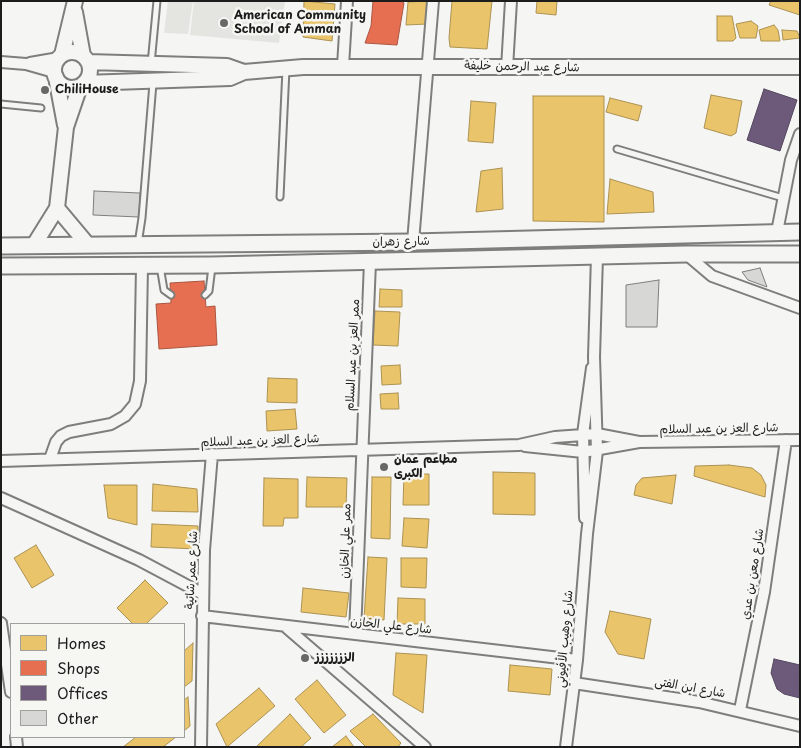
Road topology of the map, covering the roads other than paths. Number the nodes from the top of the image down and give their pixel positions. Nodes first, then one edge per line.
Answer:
1 (157, 1) edge
2 (347, 1) edge
3 (433, 1) edge
4 (511, 1) edge
5 (75, 4) edge
6 (61, 56) junction
7 (85, 59) junction
8 (1, 62) edge
9 (26, 64) junction
10 (151, 64) junction
11 (343, 66) junction
12 (427, 66) junction
13 (800, 67) edge
14 (286, 68) junction
15 (506, 68) junction
16 (244, 72) junction
17 (55, 75) junction
18 (153, 80) junction
19 (82, 85) junction
20 (1, 104) edge
21 (41, 108) dead end
22 (66, 127) junction
23 (800, 134) edge
24 (617, 149) dead end
25 (280, 197) dead end
26 (783, 198) junction
27 (57, 208) junction
28 (777, 232) junction
29 (800, 232) edge
30 (413, 242) junction
31 (34, 245) junction
32 (88, 245) junction
33 (138, 245) junction
34 (1, 246) edge
35 (686, 254) junction
36 (800, 254) edge
37 (596, 256) junction
38 (370, 262) junction
39 (1, 266) edge
40 (142, 266) junction
41 (160, 266) junction
42 (212, 266) junction
43 (205, 294) dead end
44 (171, 296) dead end
45 (800, 308) edge
46 (594, 357) junction
47 (583, 434) junction
48 (597, 434) junction
49 (786, 440) junction
50 (800, 440) edge
51 (639, 442) junction
52 (519, 445) junction
53 (362, 450) junction
54 (597, 450) junction
55 (583, 452) junction
56 (212, 454) junction
57 (50, 459) junction
58 (1, 461) edge
59 (1, 498) edge
60 (587, 534) junction
61 (203, 594) junction
62 (202, 616) junction
63 (1, 623) edge
64 (287, 628) junction
65 (355, 634) junction
66 (577, 660) junction
67 (574, 683) junction
68 (10, 685) edge
69 (740, 710) junction
70 (800, 726) edge
71 (201, 747) edge
72 (425, 747) edge
73 (566, 747) edge

1 - 10 lane
2 - 11 street
3 - 12 street
4 - 15 street
5 - 6 street
5 - 7 street
6 - 7 street
6 - 9 street
6 - 17 street
7 - 10 street, شارع عبد الرحمن خليفة
7 - 19 street
8 - 9 street
9 - 17 street
10 - 16 street, شارع عبد الرحمن خليفة
11 - 12 street, شارع عبد الرحمن خليفة
11 - 14 street, شارع عبد الرحمن خليفة
12 - 15 street, شارع عبد الرحمن خليفة
12 - 30 street
13 - 15 street, شارع عبد الرحمن خليفة
14 - 16 street, شارع عبد الرحمن خليفة
14 - 25 lane
16 - 18 street, شارع عبد الرحمن خليفة
17 - 19 street
17 - 22 street
18 - 19 street, شارع عبد الرحمن خليفة
18 - 33 lane
19 - 22 street
20 - 21 lane
22 - 27 street
23 - 26 street
24 - 26 lane
26 - 28 street
27 - 31 street
27 - 32 street
28 - 29 main road, شارع زهران
28 - 30 main road, شارع زهران
30 - 33 main road, شارع زهران
31 - 32 main road, شارع زهران
31 - 34 main road, شارع زهران
32 - 33 main road, شارع زهران
35 - 36 main road, شارع زهران
35 - 37 main road, شارع زهران
35 - 45 street
37 - 38 main road, شارع زهران
37 - 46 street, شارع وهيب الأفيوني
38 - 42 main road, شارع زهران
38 - 53 street, ممر العز بن عبد السلام
39 - 40 main road, شارع زهران
40 - 41 main road, شارع زهران
40 - 57 street
41 - 42 main road, شارع زهران
41 - 44 lane
42 - 43 lane
46 - 47 street, شارع وهيب الأفيوني
46 - 48 street, شارع وهيب الأفيوني
47 - 48 street, شارع العز بن عبد السلام
47 - 52 street, شارع العز بن عبد السلام
47 - 55 street, شارع وهيب الأفيوني
48 - 51 street, شارع العز بن عبد السلام
48 - 54 street, شارع وهيب الأفيوني
49 - 50 street, شارع العز بن عبد السلام
49 - 51 street, شارع العز بن عبد السلام
49 - 69 street, شارع معن بن عدي
51 - 54 street, شارع العز بن عبد السلام
52 - 53 street, شارع العز بن عبد السلام
52 - 55 street, شارع العز بن عبد السلام
53 - 56 street, شارع العز بن عبد السلام
53 - 65 street, ممر علي الخازن
54 - 55 street, شارع العز بن عبد السلام
54 - 60 street, شارع وهيب الأفيوني
55 - 60 street, شارع وهيب الأفيوني
56 - 57 street, شارع العز بن عبد السلام
56 - 61 street, شارع عمر شاتية
57 - 58 street, شارع العز بن عبد السلام
59 - 61 street
60 - 66 street, شارع وهيب الأفيوني
61 - 62 street, شارع عمر شاتية
62 - 64 street, شارع علي الخازن
62 - 71 street, شارع عمر شاتية
63 - 68 street
64 - 65 street, شارع علي الخازن
64 - 72 street
65 - 66 street, شارع علي الخازن
66 - 67 street, شارع وهيب الأفيوني
67 - 69 street, شارع ابن الفتى
67 - 73 street, شارع وهيب الأفيوني
69 - 70 street, شارع ابن الفتى

